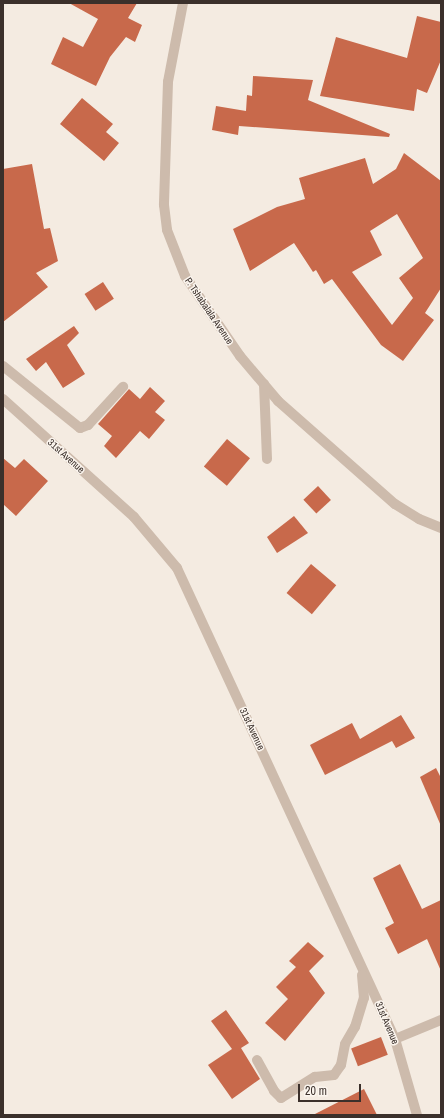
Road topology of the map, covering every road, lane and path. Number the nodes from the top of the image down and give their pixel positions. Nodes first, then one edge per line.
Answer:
1 (184, 3) edge
2 (3, 366) edge
3 (264, 384) junction
4 (123, 387) dead end
5 (3, 399) edge
6 (267, 459) dead end
7 (441, 528) edge
8 (361, 967) junction
9 (441, 1020) edge
10 (394, 1039) junction
11 (257, 1060) dead end
12 (417, 1115) edge

1 - 3 street, P. Tshabalala Avenue
2 - 4 street
3 - 6 street
3 - 7 street, P. Tshabalala Avenue
5 - 8 street, 31st Avenue
8 - 10 street, 31st Avenue
8 - 11 street
9 - 10 street
10 - 12 street, 31st Avenue

